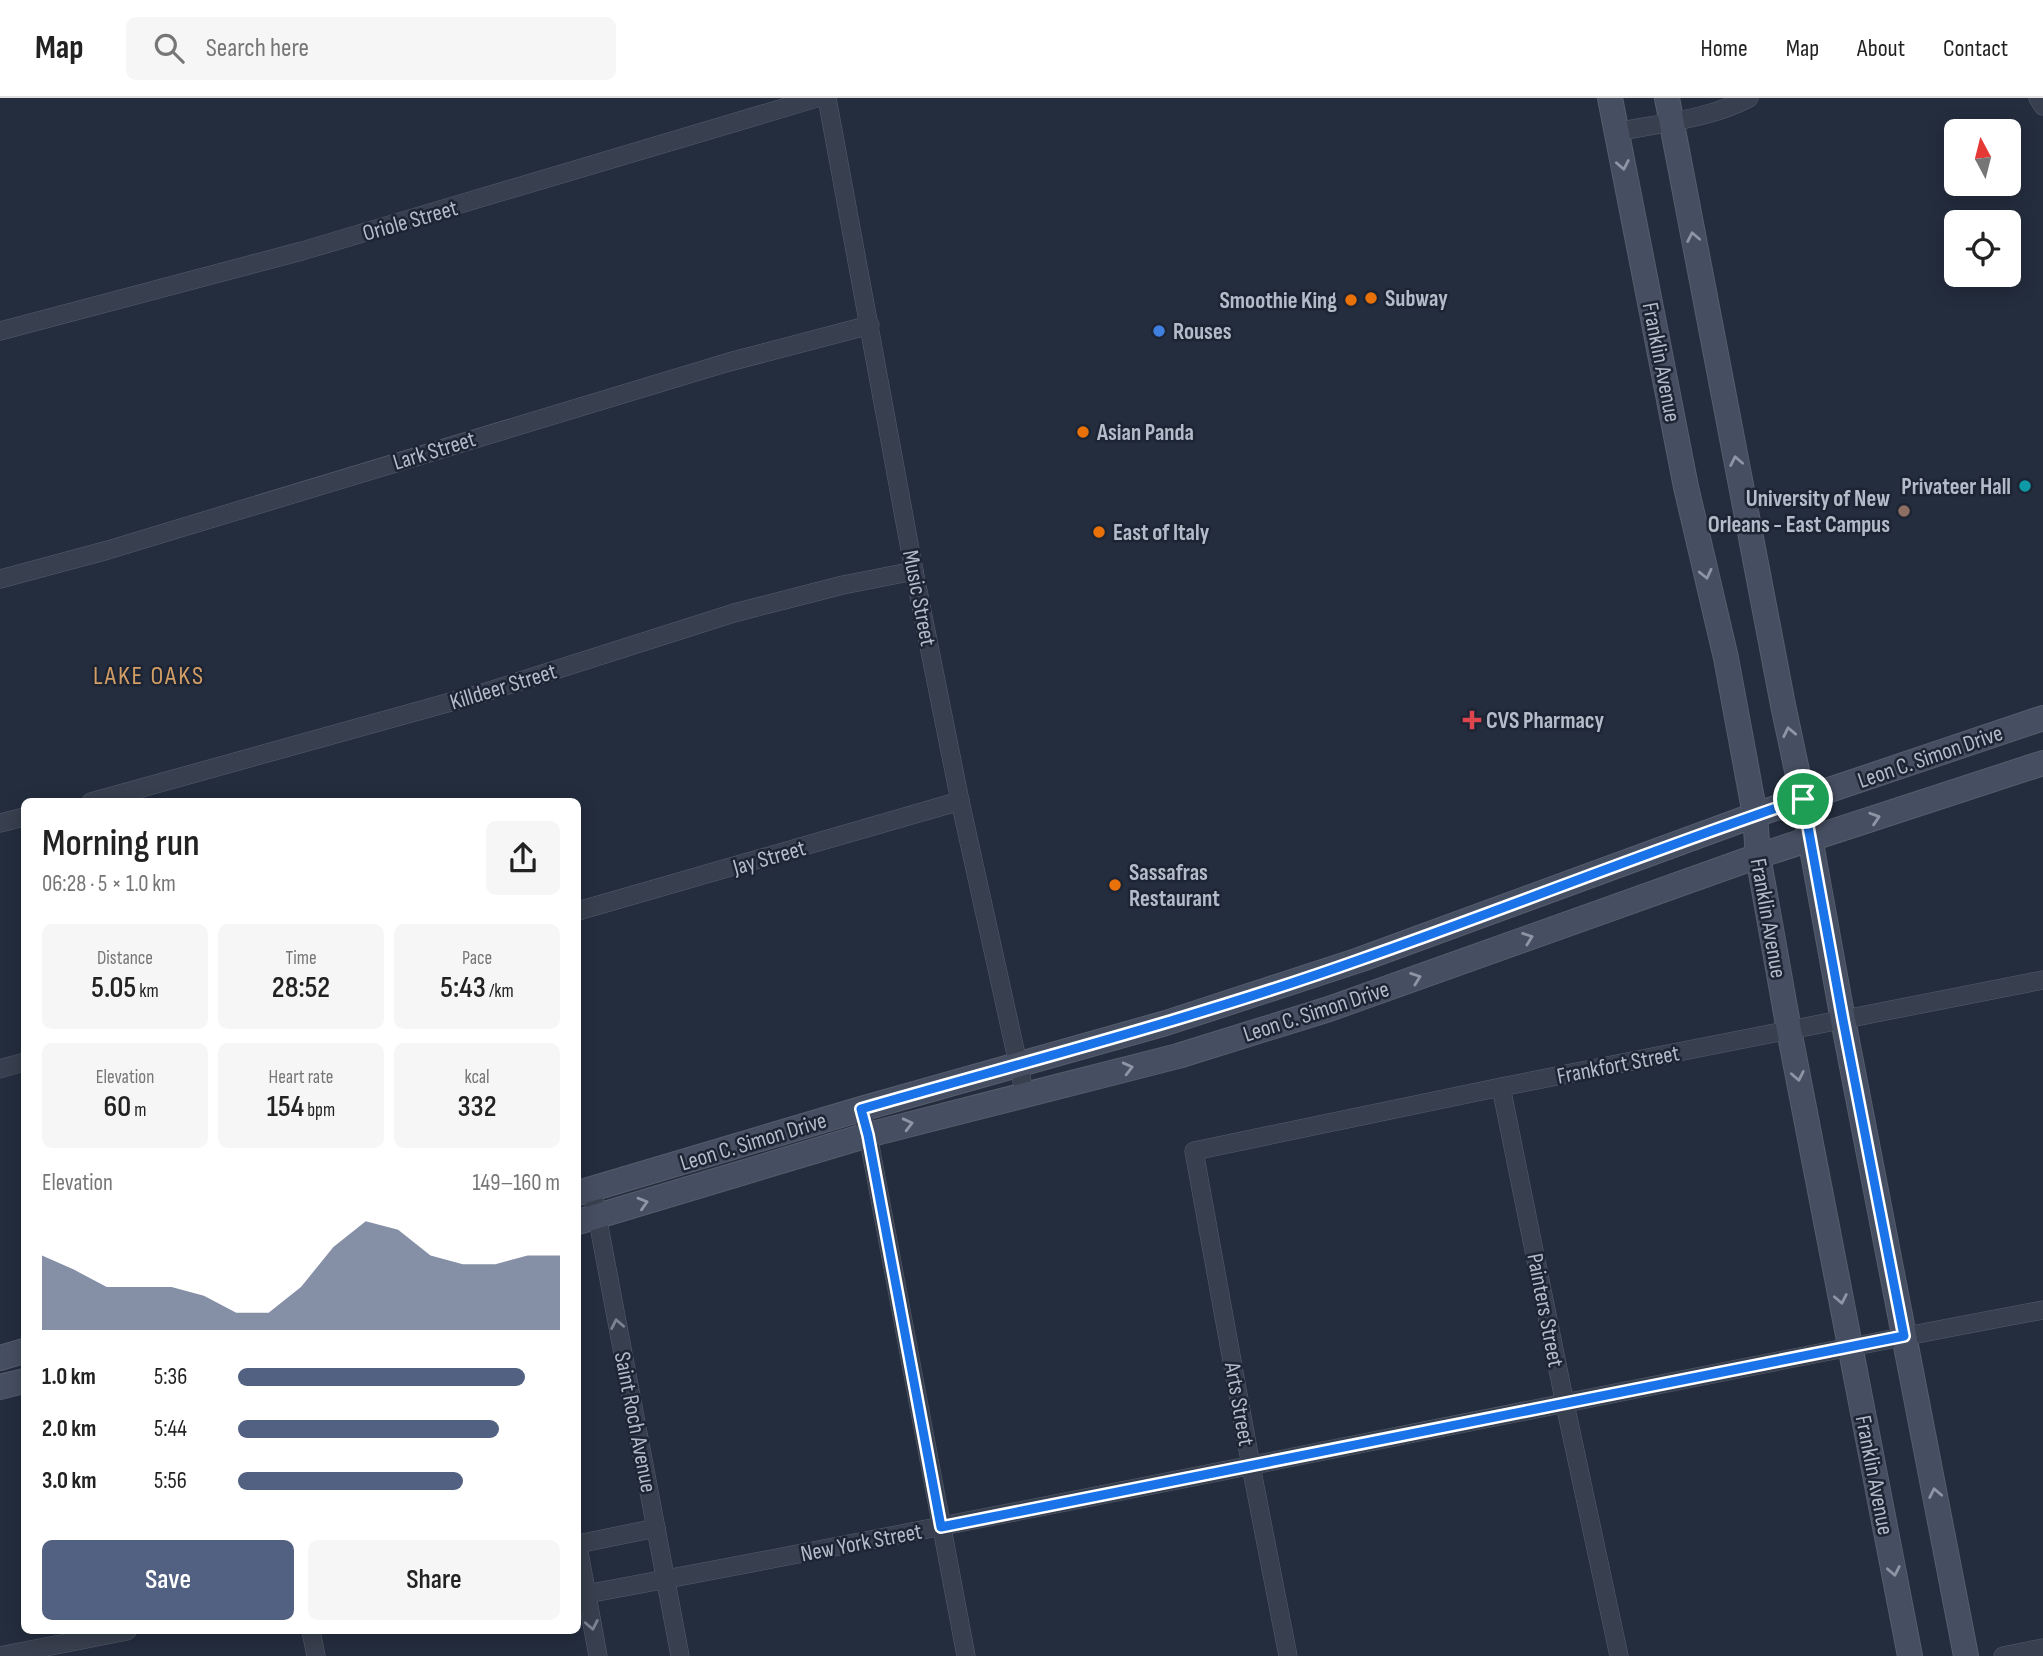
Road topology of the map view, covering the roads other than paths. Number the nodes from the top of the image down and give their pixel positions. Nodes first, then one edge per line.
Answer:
1 (817, 98) edge
2 (827, 98) edge
3 (1610, 98) edge
4 (1749, 98) edge
5 (2038, 98) edge
6 (2043, 106) edge
7 (1669, 110) edge
8 (1617, 132) junction
9 (870, 325) junction
10 (0, 331) edge
11 (914, 571) junction
12 (0, 579) edge
13 (2043, 718) edge
14 (2043, 763) edge
15 (105, 798) edge
16 (1803, 799) junction
17 (960, 801) junction
18 (1755, 815) junction
19 (21, 818) edge
20 (0, 823) edge
21 (1810, 839) junction
22 (1758, 856) junction
23 (581, 910) edge
24 (1401, 944) junction
25 (1464, 961) junction
26 (2043, 980) edge
27 (1843, 1020) junction
28 (1291, 1021) junction
29 (1166, 1024) junction
30 (1788, 1030) junction
31 (1178, 1056) junction
32 (21, 1063) edge
33 (1018, 1064) junction
34 (0, 1069) edge
35 (1501, 1087) junction
36 (1024, 1095) junction
37 (861, 1109) junction
38 (868, 1135) junction
39 (1194, 1151) joint
40 (584, 1191) edge
41 (587, 1219) edge
42 (2043, 1310) edge
43 (1904, 1336) junction
44 (1850, 1346) junction
45 (21, 1352) edge
46 (0, 1358) edge
47 (21, 1382) edge
48 (0, 1387) edge
49 (1565, 1404) junction
50 (1251, 1466) junction
51 (941, 1527) junction
52 (656, 1528) junction
53 (581, 1544) edge
54 (581, 1563) edge
55 (665, 1580) junction
56 (586, 1594) junction
57 (112, 1634) edge
58 (312, 1634) edge
59 (2043, 1648) edge
60 (0, 1656) edge
61 (316, 1656) edge
62 (598, 1656) edge
63 (680, 1656) edge
64 (966, 1656) edge
65 (1288, 1656) edge
66 (1619, 1656) edge
67 (1910, 1656) edge
68 (1966, 1656) edge
69 (2003, 1656) edge

1 - 10 street, Oriole Street
2 - 9 street, Music Street
3 - 8 main road, Franklin Avenue
4 - 7 street
5 - 6 street
7 - 8 street
16 -> 7 main road
8 -> 18 main road, Franklin Avenue
9 - 11 street, Music Street
9 - 12 street, Lark Street
11 - 15 street, Killdeer Street
11 - 17 street, Music Street
13 - 16 main road, Leon C. Simon Drive
21 -> 14 main road, Leon C. Simon Drive
16 - 18 main road, Leon C. Simon Drive
16 - 21 main road
17 - 23 street, Jay Street
17 - 33 street, Music Street
18 - 22 main road, Franklin Avenue
18 - 24 main road, Leon C. Simon Drive
19 - 20 street
21 - 22 main road, Leon C. Simon Drive
21 - 27 main road
25 -> 22 main road, Leon C. Simon Drive
22 - 30 main road, Franklin Avenue
24 - 25 main road
24 - 28 main road
24 - 29 main road, Leon C. Simon Drive
28 -> 25 main road, Leon C. Simon Drive
26 - 27 street, Frankfort Street
27 - 30 street, Frankfort Street
27 - 43 main road
28 - 31 main road, Leon C. Simon Drive
29 - 31 main road
29 - 33 main road, Leon C. Simon Drive
30 - 35 street, Frankfort Street
30 -> 44 main road, Franklin Avenue
36 -> 31 main road, Leon C. Simon Drive
32 - 34 street
33 - 36 street, Music Street
33 - 37 main road, Leon C. Simon Drive
35 - 39 street, Frankfort Street
35 - 49 street, Painters Street
38 -> 36 main road, Leon C. Simon Drive
37 - 38 street
37 - 40 main road, Leon C. Simon Drive
41 -> 38 main road, Leon C. Simon Drive
38 - 51 street
39 - 50 street, Arts Street
40 - 41 street, Saint Roch Avenue
52 -> 41 street, Saint Roch Avenue
42 - 43 street, New York Street
43 - 44 street, New York Street
68 -> 43 main road
44 - 49 street, New York Street
44 -> 67 main road, Franklin Avenue
45 - 46 main road
47 - 48 main road
49 - 50 street, New York Street
49 - 66 street, Painters Street
50 - 51 street, New York Street
50 - 65 street, Arts Street
51 - 55 street, New York Street
51 - 64 street
52 - 53 street
52 - 55 street, Saint Roch Avenue
54 - 56 street
55 - 56 street, New York Street
55 - 63 street, Saint Roch Avenue
56 -> 62 street
57 - 60 street
58 - 61 street
59 - 69 street

